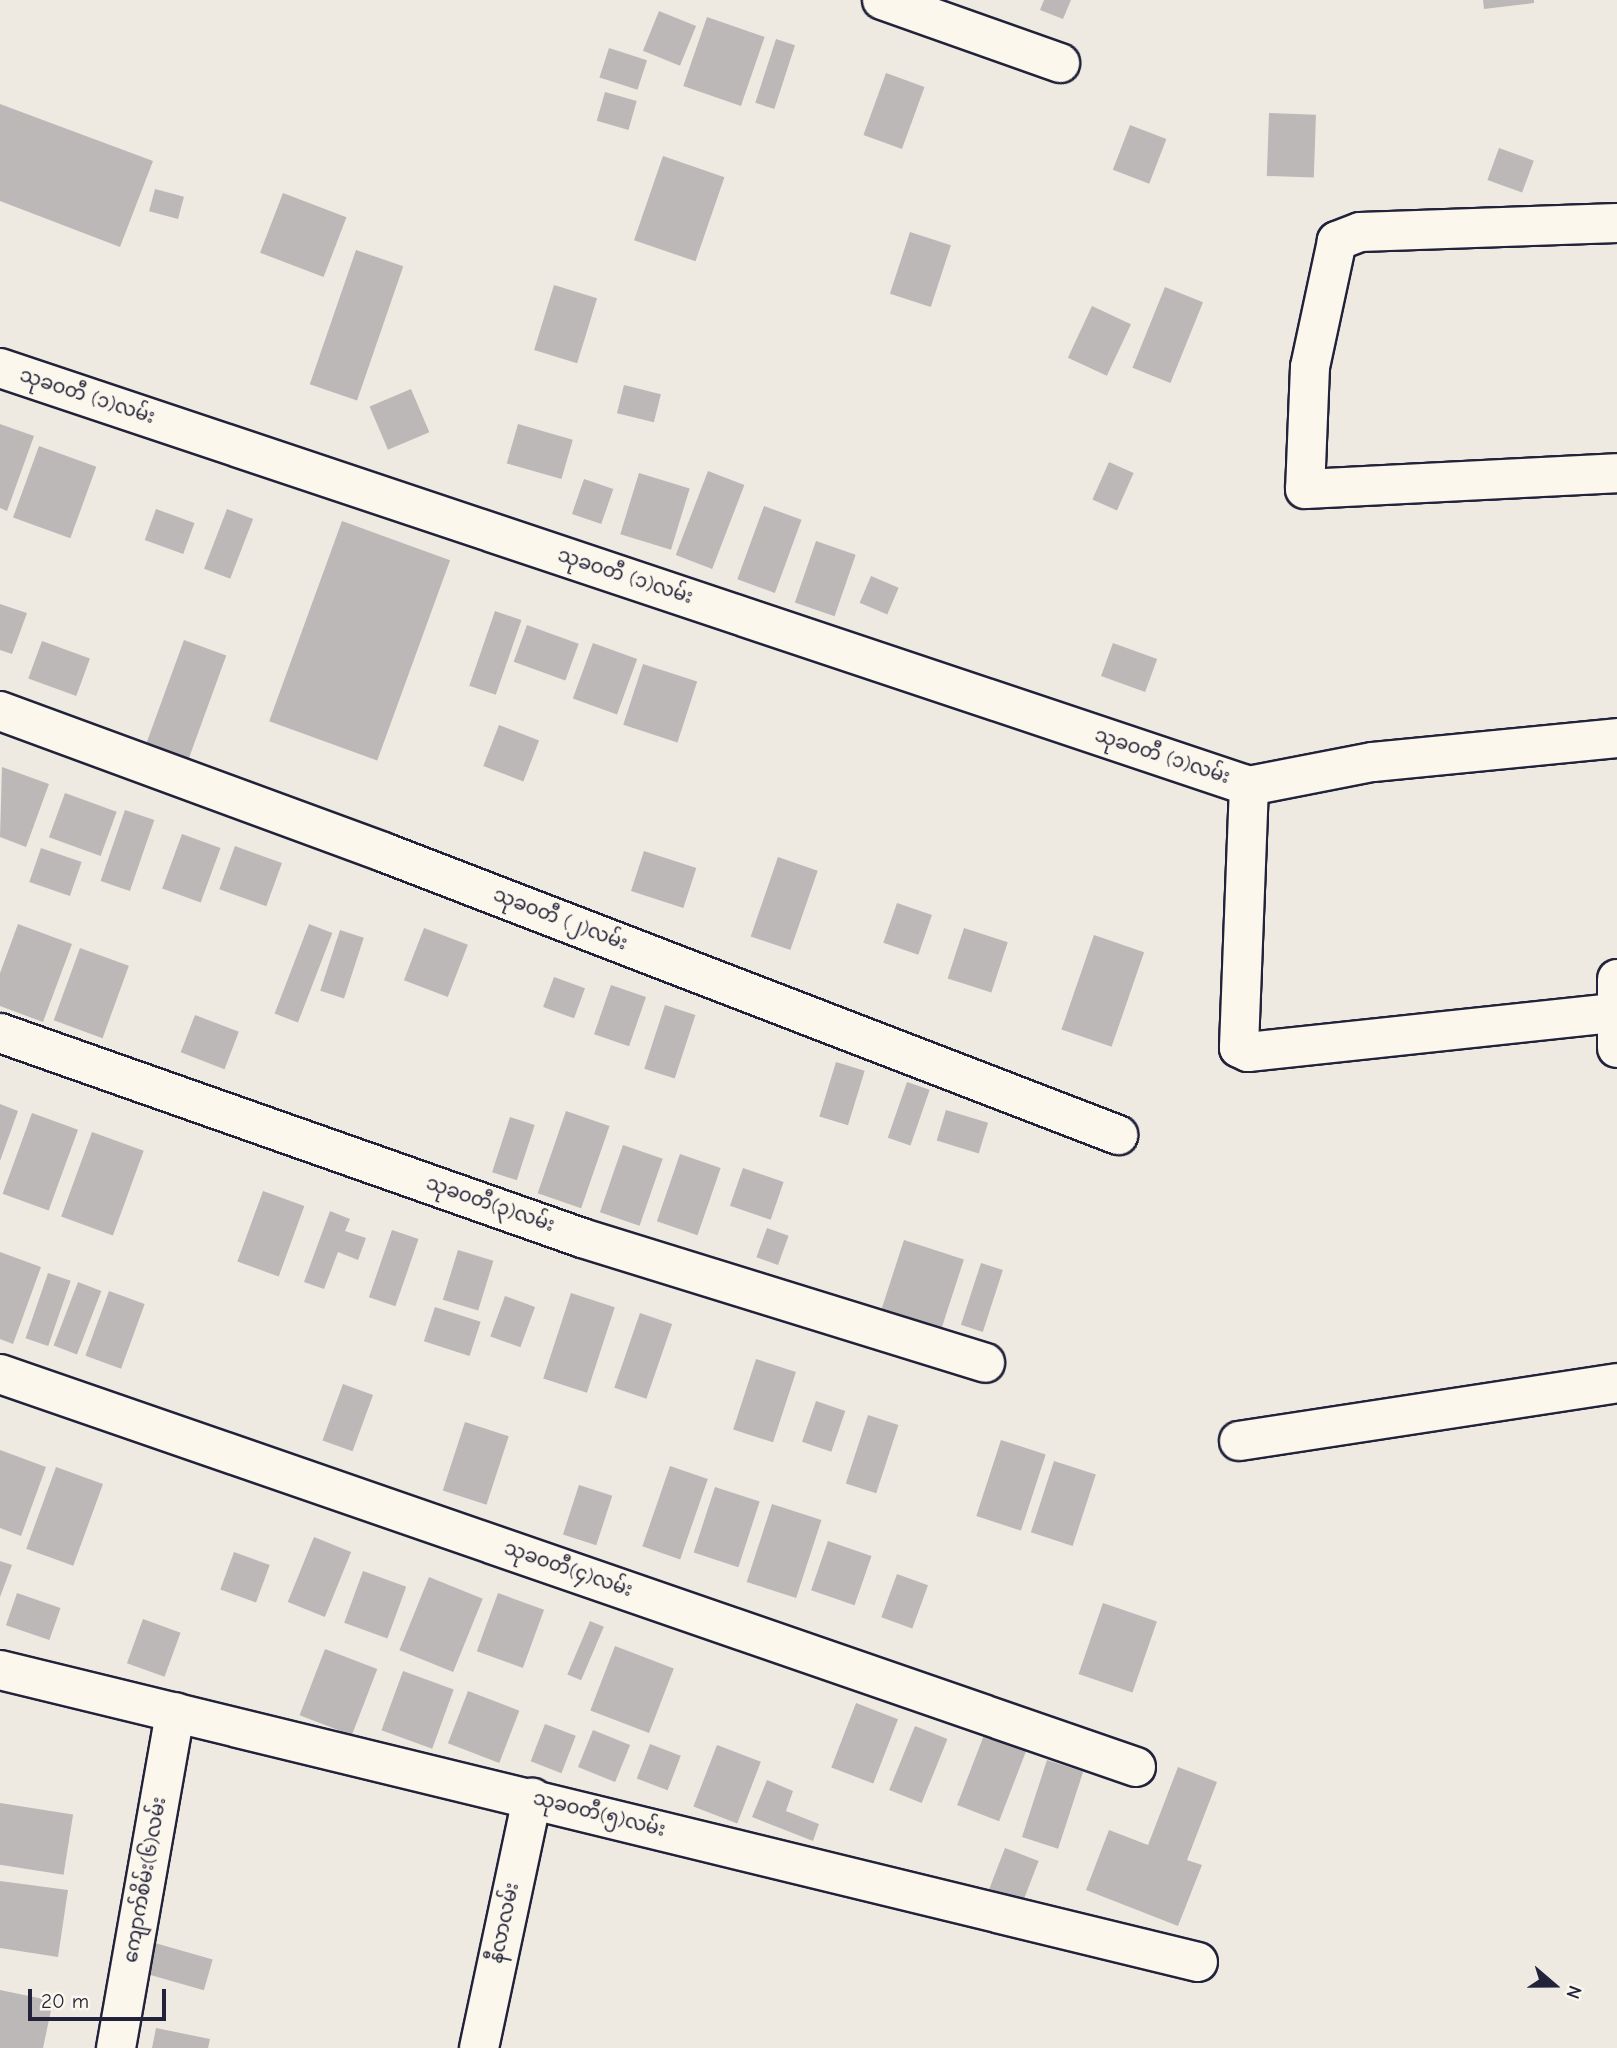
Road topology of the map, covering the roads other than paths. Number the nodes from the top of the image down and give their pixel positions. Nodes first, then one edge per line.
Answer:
1 (882, 0) edge
2 (1060, 63) dead end
3 (1617, 223) edge
4 (0, 368) edge
5 (1617, 473) edge
6 (0, 711) edge
7 (1617, 738) edge
8 (1250, 786) junction
9 (1616, 1014) edge
10 (0, 1032) edge
11 (1118, 1135) dead end
12 (985, 1363) dead end
13 (0, 1374) edge
14 (1617, 1383) edge
15 (1240, 1441) dead end
16 (0, 1670) edge
17 (175, 1712) junction
18 (1136, 1767) dead end
19 (532, 1798) junction
20 (1198, 1962) dead end
21 (116, 2048) edge
22 (479, 2048) edge

1 - 2 street
3 - 5 street
4 - 8 street, သုခဝတီ (၁)လမ်း
6 - 11 street, သုခဝတီ (၂)လမ်း
7 - 8 street
8 - 9 street
10 - 12 street, သုခဝတီ(၃)လမ်း
13 - 18 street, သုခဝတီ(၄)လမ်း
14 - 15 street
16 - 17 street, သုခဝတီ(၅)လမ်း
17 - 19 street, သုခဝတီ(၅)လမ်း
17 - 21 street, ကျောက်စိမ်း(၆)လမ်း
19 - 20 street, သုခဝတီ(၅)လမ်း
19 - 22 street, နီလာလမ်း

